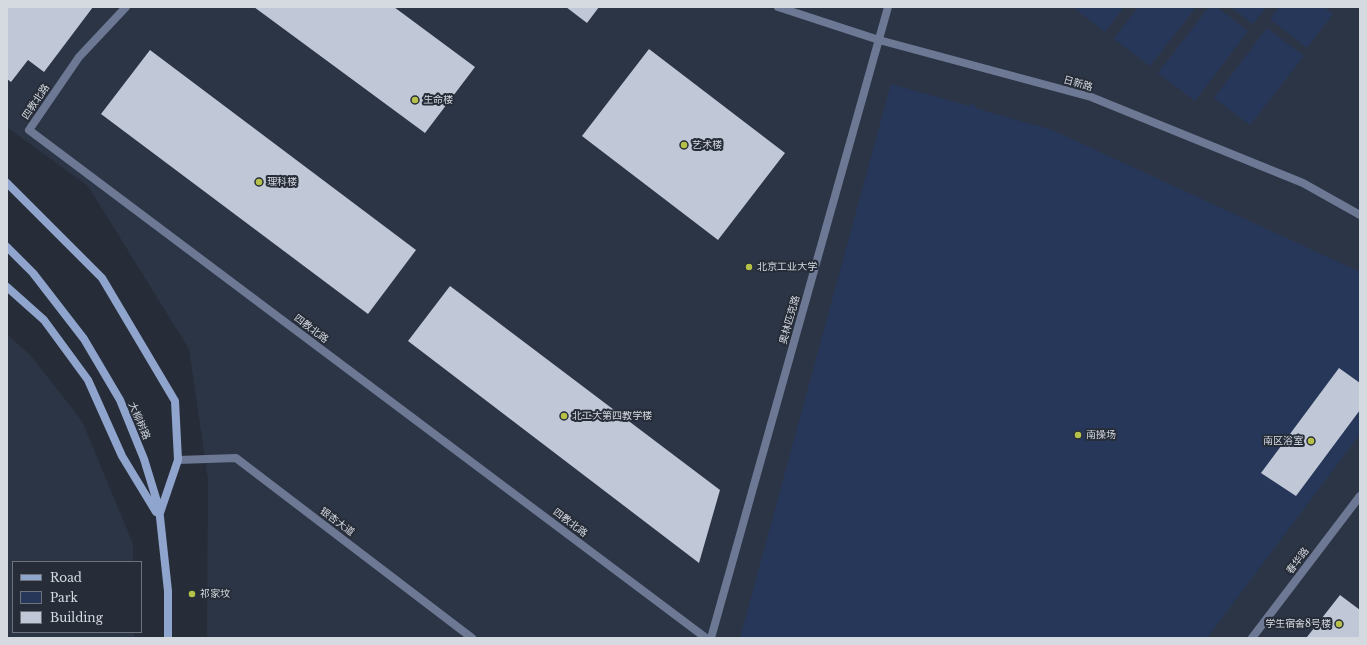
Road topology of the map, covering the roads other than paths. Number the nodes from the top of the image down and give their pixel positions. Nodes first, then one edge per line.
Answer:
1 (126, 7) edge
2 (778, 7) edge
3 (888, 7) edge
4 (880, 40) junction
5 (7, 183) edge
6 (1360, 215) edge
7 (7, 247) edge
8 (7, 287) edge
9 (178, 460) junction
10 (1360, 496) edge
11 (159, 516) junction
12 (168, 638) edge
13 (472, 638) edge
14 (706, 638) edge
15 (711, 638) edge
16 (1252, 638) edge

1 - 14 street, 四教北路
2 - 4 street, 日新路
3 - 4 street, 奥林匹克路
4 - 6 street, 日新路
4 - 15 street, 奥林匹克路
5 - 9 street
7 - 11 street, 大柳树路
8 - 11 street
9 - 11 street
9 - 13 street, 银杏大道
10 - 16 street, 春华路
11 - 12 street, 大柳树路

